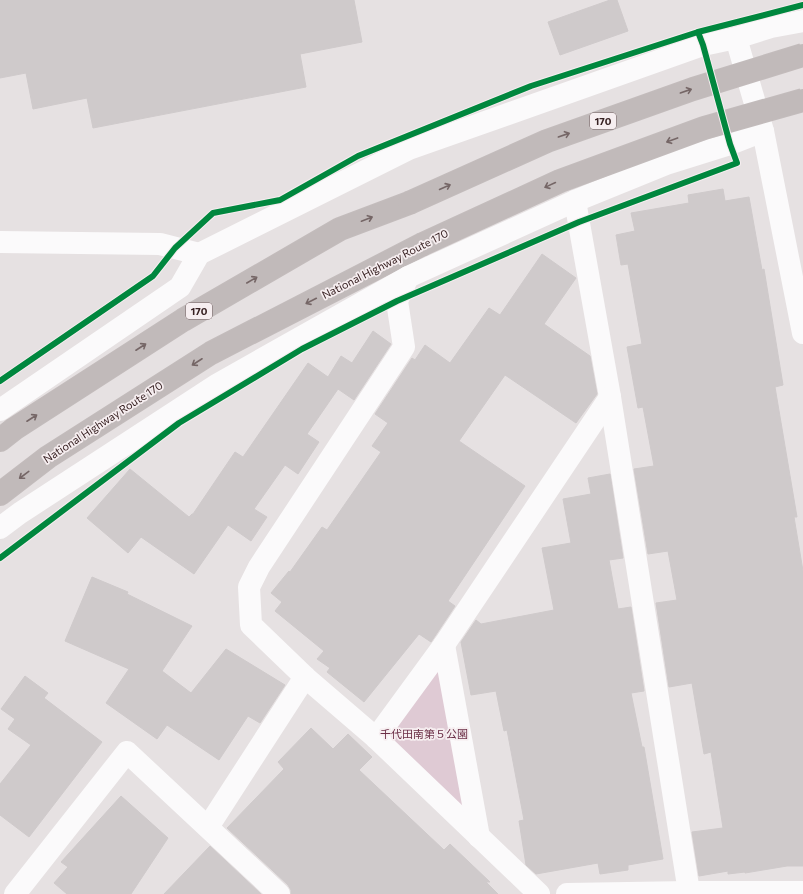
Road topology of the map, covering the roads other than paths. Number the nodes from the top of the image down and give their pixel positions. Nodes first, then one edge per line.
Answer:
1 (803, 21) edge
2 (736, 38) junction
3 (803, 55) edge
4 (803, 100) edge
5 (763, 131) junction
6 (576, 201) junction
7 (0, 242) edge
8 (199, 254) junction
9 (408, 277) junction
10 (803, 333) edge
11 (610, 397) junction
12 (0, 410) edge
13 (0, 440) edge
14 (0, 494) edge
15 (0, 528) edge
16 (444, 645) junction
17 (305, 677) junction
18 (376, 738) junction
19 (208, 827) junction
20 (479, 837) junction
21 (689, 892) junction
22 (803, 892) edge
23 (15, 894) edge
24 (279, 894) edge
25 (539, 894) edge
26 (567, 894) edge

1 - 2 street
2 - 5 street
2 - 8 street
13 -> 3 highway, 170, bridge
4 -> 14 highway, National Highway Route 170, bridge
5 - 6 street
5 - 10 street
6 - 9 street
6 - 11 street
7 - 8 street
8 - 12 street
9 - 15 street
9 - 17 street
11 - 16 street
11 - 21 street
16 - 18 street
16 - 20 street
17 - 18 street
17 - 19 street
18 - 20 street
19 - 23 street
19 - 24 street
20 - 25 street
21 - 22 street
21 - 26 street

